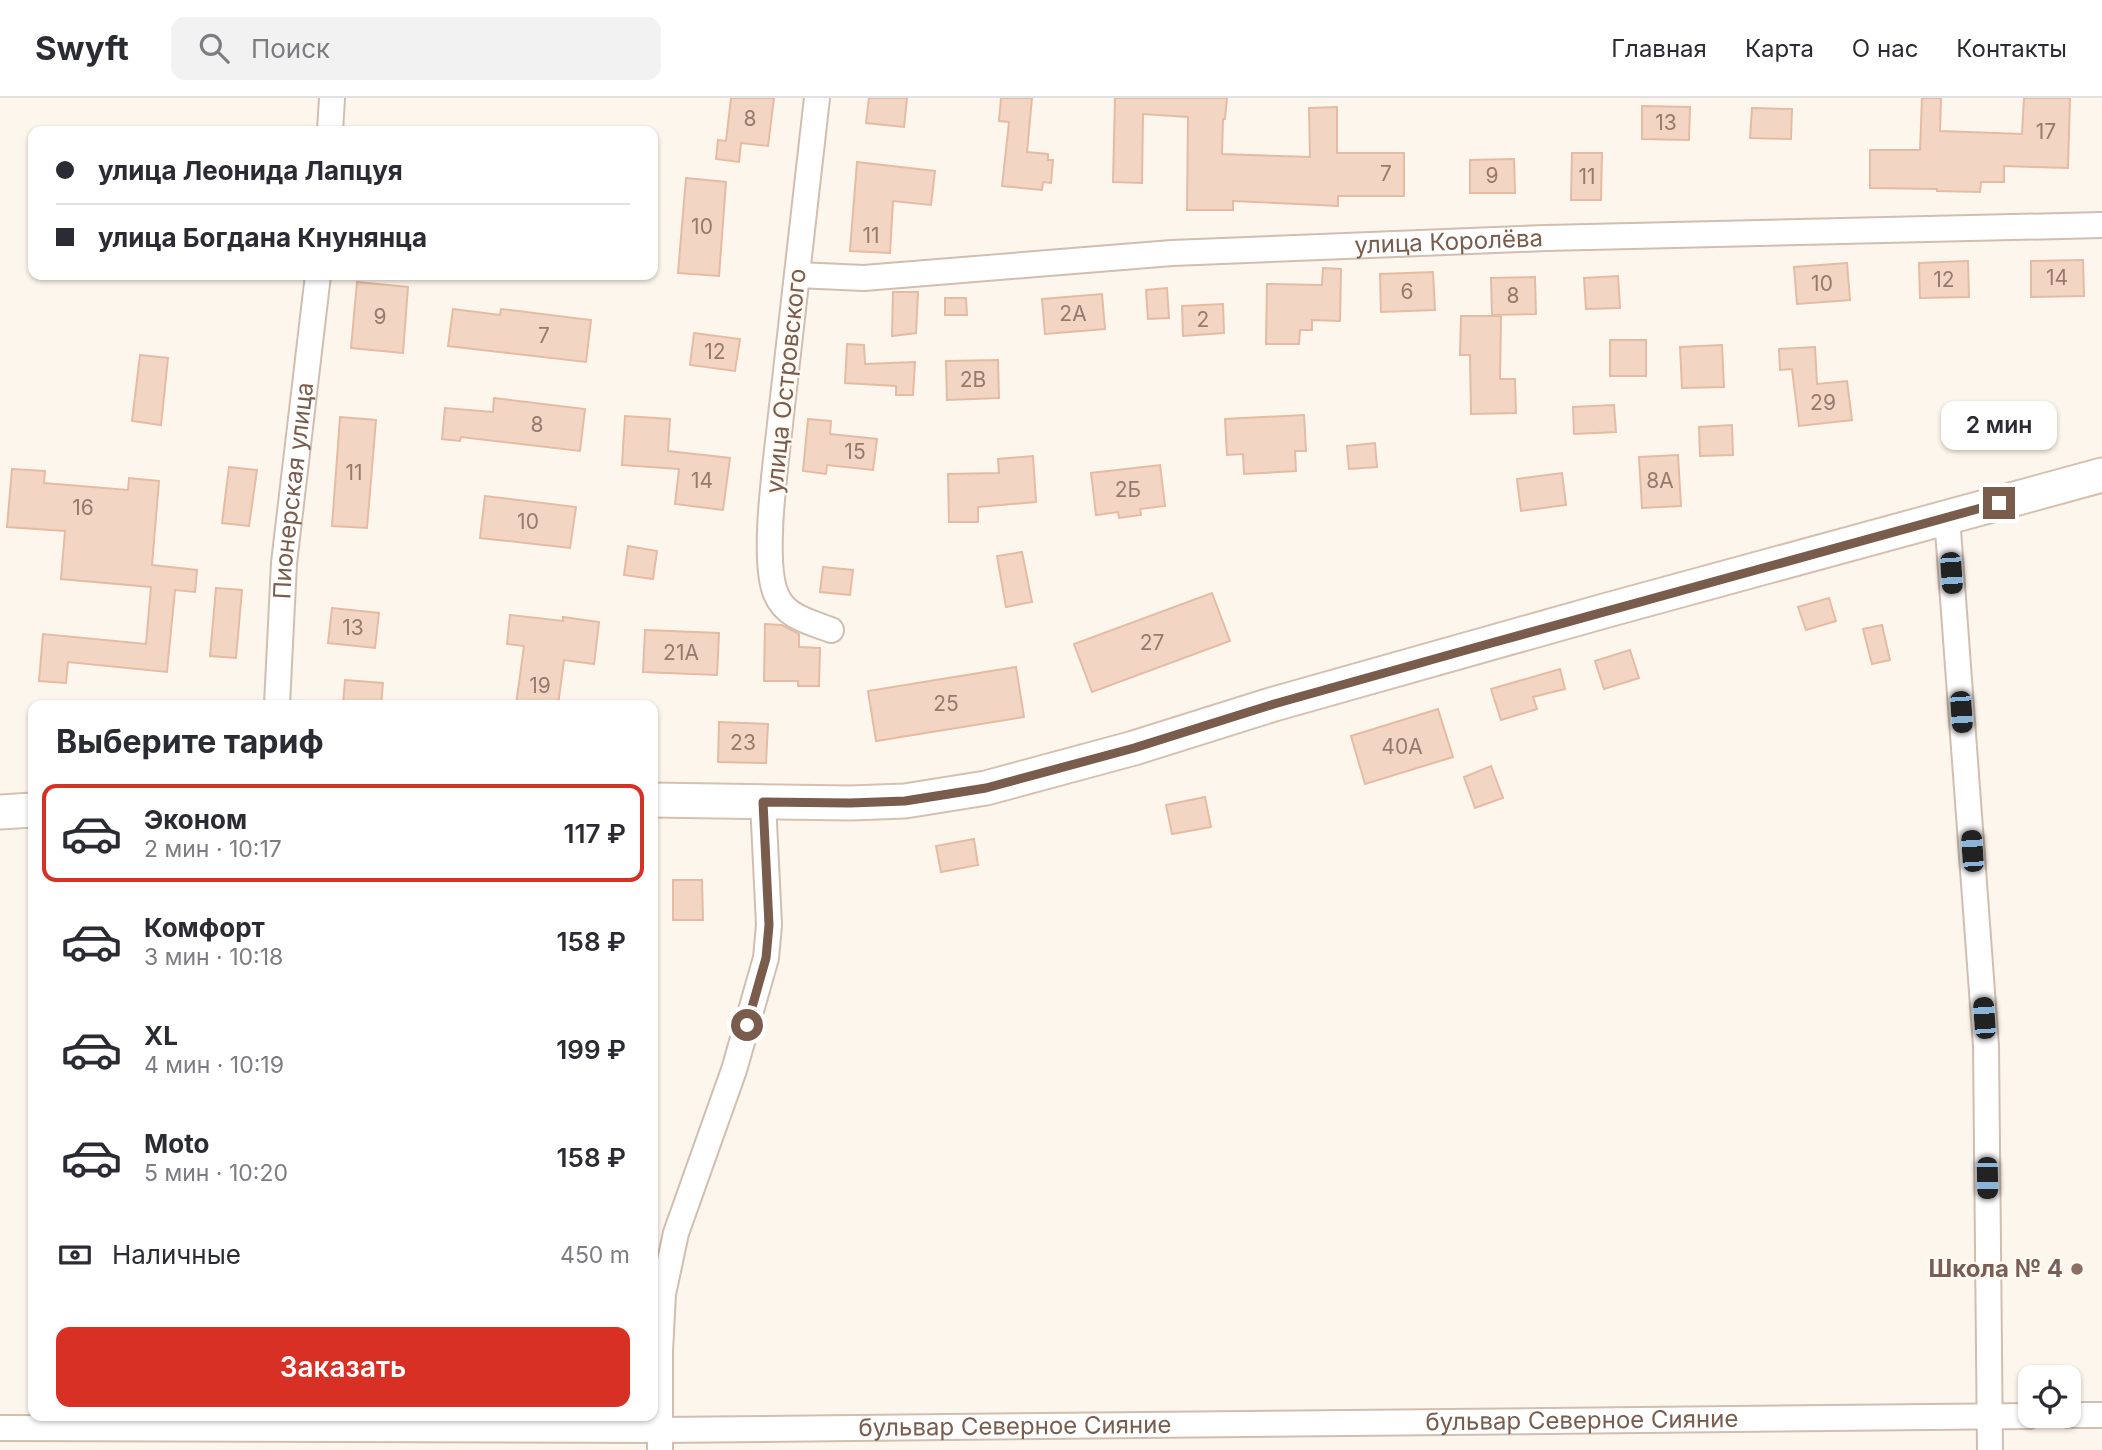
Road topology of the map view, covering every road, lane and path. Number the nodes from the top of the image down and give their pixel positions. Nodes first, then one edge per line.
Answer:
1 (332, 98) edge
2 (817, 98) edge
3 (330, 126) edge
4 (2102, 225) edge
5 (797, 275) junction
6 (316, 280) edge
7 (2102, 475) edge
8 (1947, 517) junction
9 (831, 630) dead end
10 (277, 700) edge
11 (658, 800) edge
12 (763, 802) junction
13 (28, 810) edge
14 (0, 812) edge
15 (2081, 1415) edge
16 (2102, 1415) edge
17 (1990, 1416) junction
18 (2018, 1416) edge
19 (0, 1428) edge
20 (660, 1440) edge
21 (1990, 1450) edge

1 - 3 street
2 - 5 street, улица Островского
4 - 5 street, улица Королёва
5 - 9 street, улица Островского
6 - 10 street, Пионерская улица
7 - 8 main road
8 - 12 main road
8 - 17 street
11 - 12 main road
12 - 20 street
13 - 14 main road
15 - 16 street
17 - 18 street, бульвар Северное Сияние
17 - 20 street, бульвар Северное Сияние
17 - 21 street
19 - 20 street, бульвар Северное Сияние

